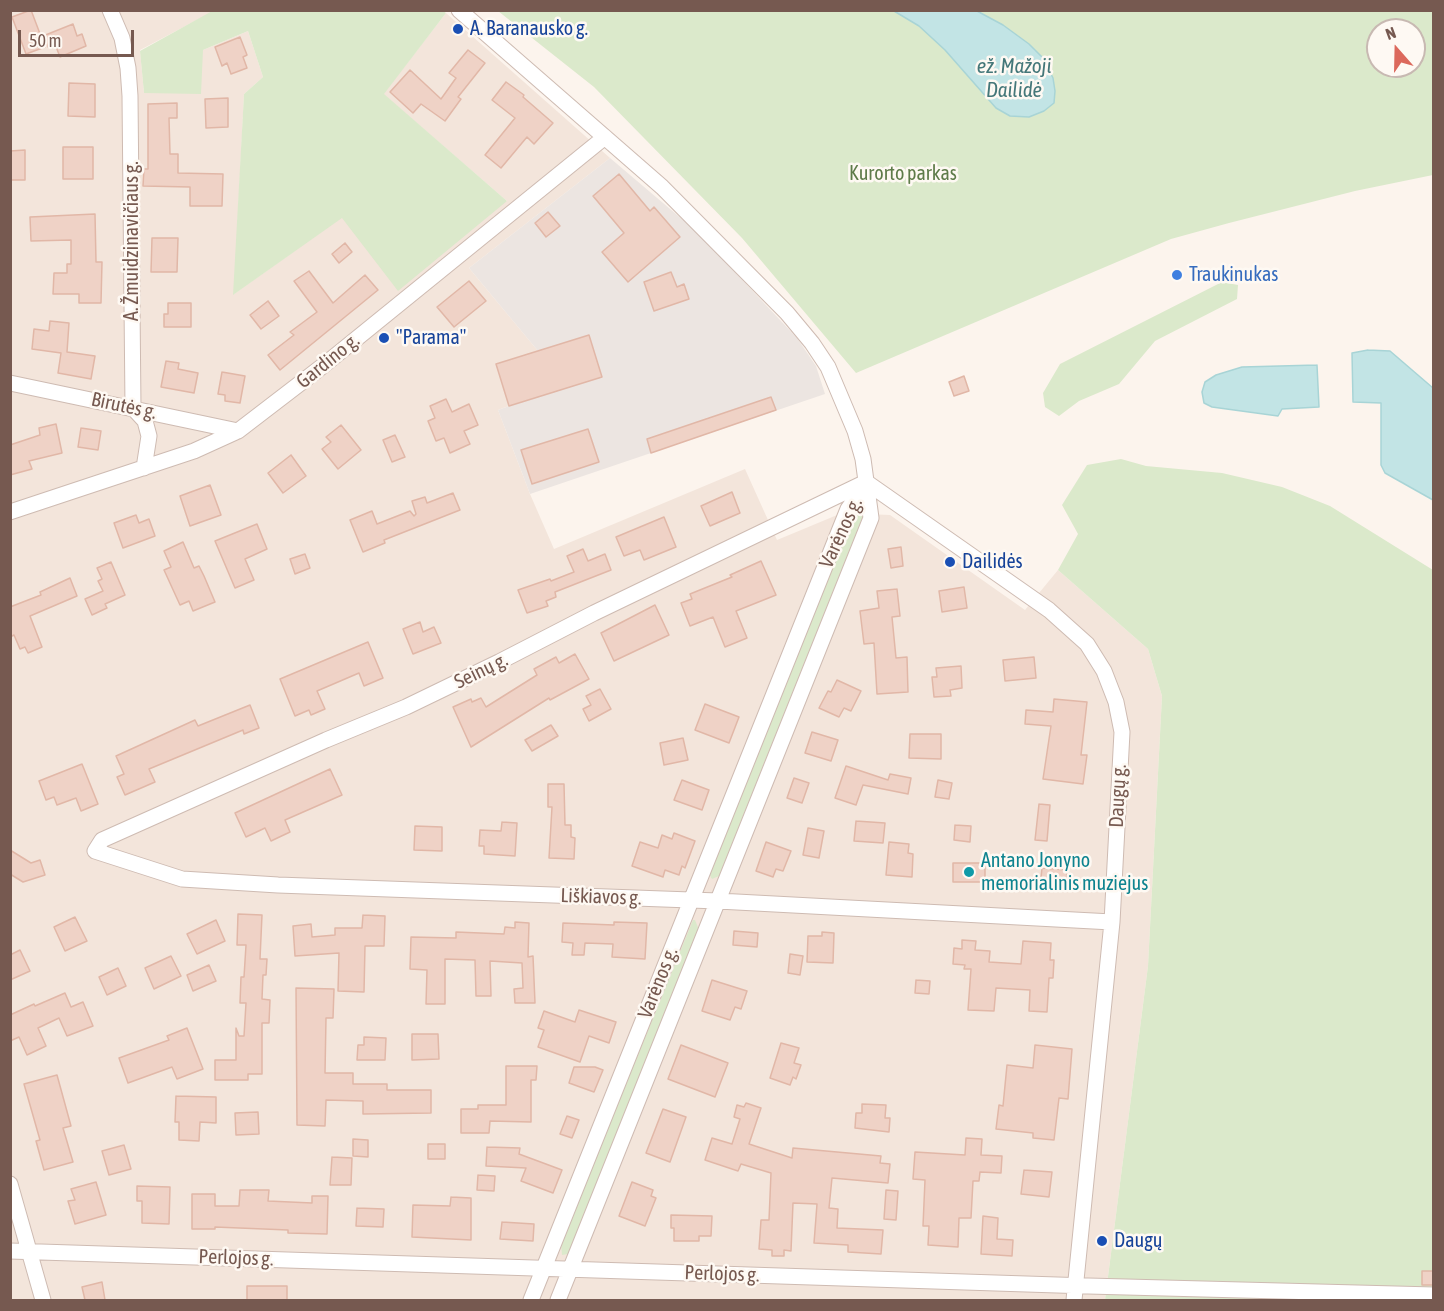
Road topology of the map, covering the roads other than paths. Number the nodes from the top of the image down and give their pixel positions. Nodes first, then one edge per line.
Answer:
1 (110, 10) edge
2 (459, 10) edge
3 (605, 137) junction
4 (10, 383) edge
5 (133, 408) junction
6 (237, 431) junction
7 (144, 468) junction
8 (866, 482) junction
9 (10, 512) edge
10 (95, 851) joint
11 (691, 901) junction
12 (718, 901) junction
13 (1112, 922) junction
14 (10, 1184) edge
15 (10, 1251) edge
16 (30, 1252) junction
17 (544, 1269) junction
18 (570, 1269) junction
19 (1075, 1293) edge
20 (1434, 1295) edge
21 (43, 1300) edge
22 (531, 1300) edge
23 (558, 1300) edge

1 - 5 street, A. Žmuidzinavičiaus g.
2 - 3 street
3 - 6 street, Gardino g.
3 - 8 street
4 - 5 street, Birutės g.
5 - 6 street, Birutės g.
5 - 7 street
6 - 7 street, Gardino g.
7 - 9 street, Gardino g.
8 - 10 street, Seinų g.
8 - 11 street, Varėnos g.
8 - 12 street, Varėnos g.
8 - 13 street, Daugų g.
10 - 11 street, Liškiavos g.
11 - 12 street, Liškiavos g.
11 - 17 street, Varėnos g.
12 - 13 street, Liškiavos g.
12 - 18 street, Varėnos g.
13 - 19 street, Daugų g.
14 - 16 street
15 - 16 street, Perlojos g.
16 - 17 street, Perlojos g.
16 - 21 street
17 - 18 street, Perlojos g.
17 - 22 street, Varėnos g.
18 - 19 street, Perlojos g.
18 - 23 street, Varėnos g.
19 - 20 street, Perlojos g.

